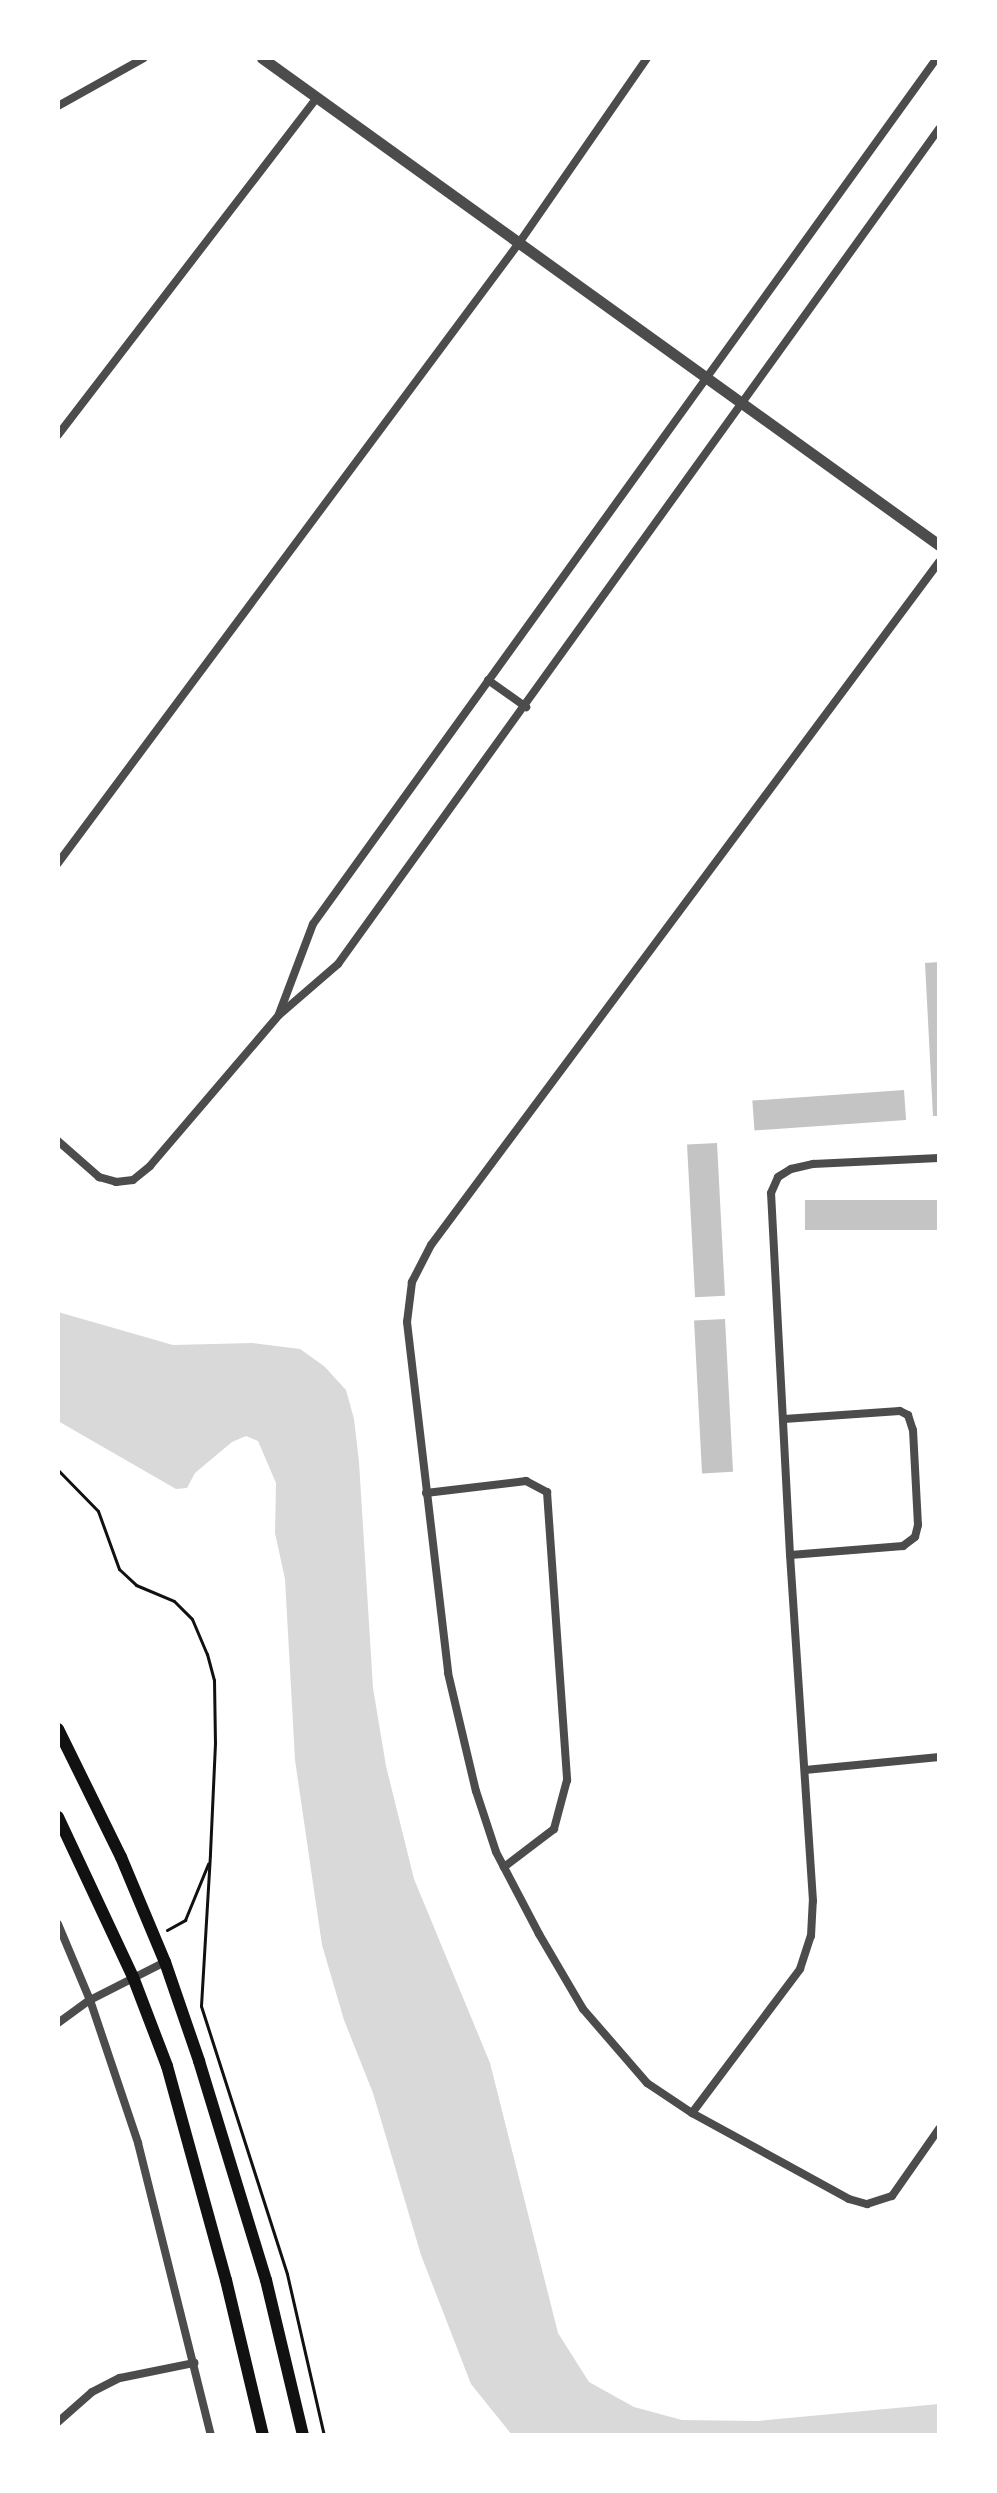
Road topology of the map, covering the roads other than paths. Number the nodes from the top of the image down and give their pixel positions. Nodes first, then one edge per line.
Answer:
1 (144, 58) edge
2 (262, 58) edge
3 (647, 58) edge
4 (937, 58) edge
5 (317, 98) junction
6 (58, 106) edge
7 (939, 129) edge
8 (519, 243) junction
9 (707, 378) junction
10 (742, 404) junction
11 (58, 435) edge
12 (939, 545) edge
13 (939, 562) edge
14 (488, 680) junction
15 (526, 707) junction
16 (58, 863) edge
17 (279, 1015) junction
18 (58, 1141) edge
19 (939, 1158) edge
20 (784, 1419) junction
21 (426, 1493) junction
22 (790, 1555) junction
23 (58, 1729) edge
24 (939, 1757) edge
25 (805, 1770) junction
26 (58, 1817) edge
27 (504, 1867) junction
28 (58, 1924) edge
29 (165, 1962) junction
30 (133, 1977) junction
31 (90, 2000) junction
32 (58, 2023) edge
33 (692, 2113) junction
34 (939, 2129) edge
35 (194, 2363) junction
36 (58, 2422) edge
37 (211, 2435) edge
38 (263, 2435) edge
39 (303, 2435) edge

1 - 6 street
2 - 5 street
3 - 8 street
4 - 9 street
5 - 8 street
5 - 11 street
7 - 10 street
8 - 9 street
8 - 16 street
9 - 10 street
9 - 14 street
10 - 12 street
10 - 15 street
13 - 21 street
14 - 15 street
14 - 17 street
15 - 17 street
17 - 18 street
19 - 20 street
20 - 22 street
20 - 22 street
21 - 27 street
21 - 27 street
22 - 25 street
23 - 29 main road
24 - 25 street
25 - 33 street
26 - 30 main road
27 - 33 street
28 - 31 street
29 - 30 street
29 - 39 main road
30 - 31 street
30 - 38 main road
31 - 32 street
31 - 35 street
33 - 34 street
35 - 36 street
35 - 37 street

